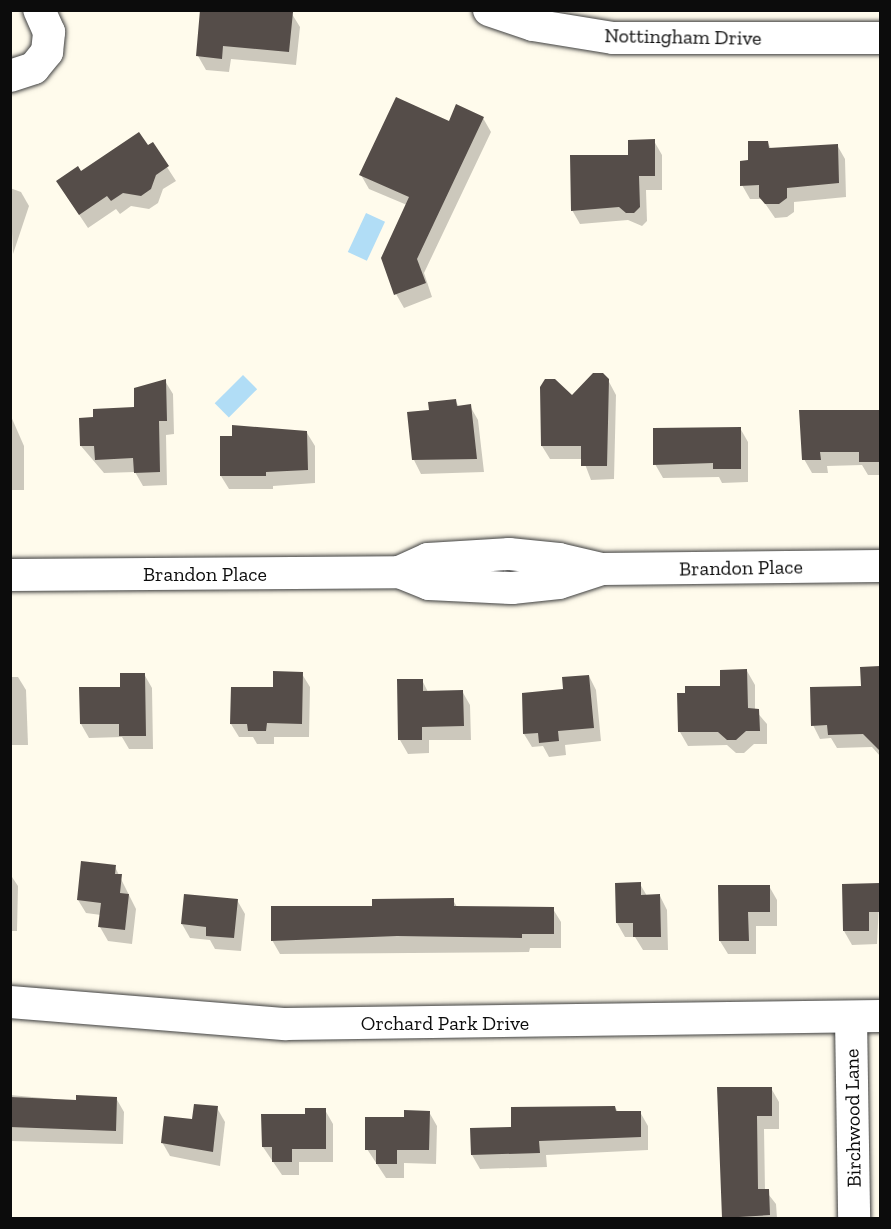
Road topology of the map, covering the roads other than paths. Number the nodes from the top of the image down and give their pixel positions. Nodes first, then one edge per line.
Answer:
1 (39, 10) edge
2 (489, 10) edge
3 (880, 38) edge
4 (10, 76) edge
5 (880, 566) edge
6 (10, 576) edge
7 (10, 1002) edge
8 (866, 1017) edge
9 (854, 1218) edge

1 - 4 street
2 - 3 street, Nottingham Drive
5 - 6 street, Brandon Place
7 - 8 street, Orchard Park Drive
8 - 9 street, Birchwood Lane

